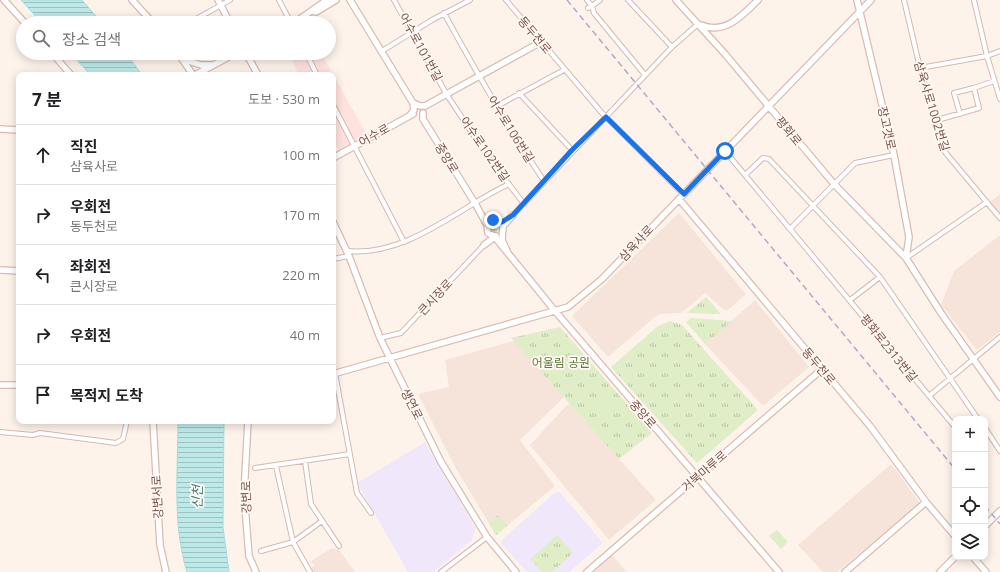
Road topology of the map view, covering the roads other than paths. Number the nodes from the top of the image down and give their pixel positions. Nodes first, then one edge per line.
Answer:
1 (4, 0) edge
2 (132, 0) edge
3 (230, 0) edge
4 (279, 0) edge
5 (328, 0) edge
6 (336, 0) edge
7 (350, 0) edge
8 (355, 0) edge
9 (394, 0) edge
10 (470, 0) edge
11 (506, 0) edge
12 (587, 0) edge
13 (600, 0) edge
14 (628, 0) edge
15 (676, 0) edge
16 (758, 0) edge
17 (857, 0) edge
18 (871, 0) edge
19 (904, 0) edge
20 (974, 0) edge
21 (219, 3) edge
22 (590, 7) junction
23 (312, 11) junction
24 (860, 12) junction
25 (444, 13) junction
26 (19, 16) edge
27 (147, 16) edge
28 (200, 16) edge
29 (226, 16) edge
30 (288, 16) edge
31 (304, 16) edge
32 (698, 24) junction
33 (366, 25) junction
34 (413, 31) junction
35 (541, 42) junction
36 (672, 47) junction
37 (382, 51) junction
38 (1000, 51) edge
39 (987, 56) junction
40 (58, 60) edge
41 (183, 60) edge
42 (185, 60) edge
43 (224, 60) edge
44 (250, 60) edge
45 (310, 60) edge
46 (213, 66) junction
47 (920, 68) junction
48 (564, 70) junction
49 (68, 72) edge
50 (192, 72) edge
51 (200, 72) edge
52 (256, 72) edge
53 (316, 72) edge
54 (645, 75) junction
55 (479, 77) junction
56 (994, 81) junction
57 (974, 88) junction
58 (519, 93) junction
59 (447, 94) junction
60 (1000, 99) edge
61 (497, 106) junction
62 (769, 106) junction
63 (336, 111) edge
64 (419, 112) junction
65 (960, 114) junction
66 (606, 117) junction
67 (934, 121) junction
68 (0, 129) edge
69 (16, 130) edge
70 (354, 146) junction
71 (572, 150) junction
72 (725, 151) junction
73 (894, 155) junction
74 (336, 156) edge
75 (745, 175) junction
76 (544, 181) junction
77 (509, 184) junction
78 (834, 184) junction
79 (684, 194) junction
80 (679, 199) junction
81 (987, 202) junction
82 (475, 203) junction
83 (524, 204) junction
84 (813, 206) junction
85 (513, 215) joint
86 (1000, 218) edge
87 (493, 220) junction
88 (487, 225) junction
89 (502, 226) junction
90 (336, 228) edge
91 (790, 228) junction
92 (488, 233) junction
93 (494, 236) junction
94 (404, 242) junction
95 (486, 243) junction
96 (500, 245) junction
97 (348, 253) junction
98 (509, 255) junction
99 (336, 258) edge
100 (906, 258) junction
101 (0, 270) edge
102 (16, 271) edge
103 (880, 276) junction
104 (850, 300) junction
105 (555, 311) junction
106 (1000, 337) edge
107 (380, 338) junction
108 (389, 358) junction
109 (973, 359) junction
110 (821, 370) junction
111 (336, 373) edge
112 (949, 379) junction
113 (336, 384) edge
114 (0, 385) edge
115 (16, 385) edge
116 (929, 396) junction
117 (1000, 397) edge
118 (976, 416) edge
119 (952, 423) edge
120 (126, 424) edge
121 (153, 424) edge
122 (248, 424) edge
123 (0, 432) edge
124 (988, 433) edge
125 (1000, 451) edge
126 (350, 454) junction
127 (304, 461) junction
128 (276, 466) junction
129 (255, 468) dead end
130 (697, 477) junction
131 (926, 502) junction
132 (1000, 511) edge
133 (371, 514) dead end
134 (322, 521) junction
135 (987, 524) edge
136 (952, 532) edge
137 (487, 537) junction
138 (293, 542) junction
139 (339, 546) dead end
140 (261, 551) dead end
141 (952, 560) edge
142 (976, 560) edge
143 (166, 572) edge
144 (256, 572) edge
145 (310, 572) edge
146 (441, 572) edge
147 (516, 572) edge
148 (587, 572) edge
149 (780, 572) edge
150 (845, 572) edge
151 (940, 572) edge
152 (986, 572) edge

1 - 26 street
2 - 27 street
3 - 21 street
4 - 30 street
5 - 23 street
6 - 23 street
7 - 33 street
8 - 33 street
9 - 34 street, 어수로101번길
10 - 25 street
11 - 35 street, 동두천로
12 - 22 street
13 - 22 street
14 - 36 street
15 - 32 street, 평화로
16 - 32 street
17 - 24 street, 장고갯로
18 - 24 street, 삼육사로
19 - 47 street, 삼육사로1002번길
20 - 39 street
21 - 28 street
21 - 29 street
22 - 54 street
23 - 31 street
24 - 62 street, 삼육사로
24 - 73 street, 장고갯로
25 - 34 street
25 - 55 street
32 - 36 street
32 - 62 street, 평화로
33 - 37 street
34 - 37 street
34 - 59 street, 어수로101번길
35 - 48 street, 동두천로
35 - 55 street, 어수로
36 - 54 street
37 - 64 street
38 - 39 street
39 - 47 street
39 - 56 street
40 - 49 street
41 - 50 street
42 - 46 street
43 - 46 street
44 - 52 street
45 - 53 street
46 - 51 street
47 - 67 street, 삼육사로1002번길
48 - 58 street
48 - 66 street, 동두천로
54 - 66 street
55 - 59 street, 어수로
55 - 61 street, 어수로106번길
56 - 57 street
56 - 60 street
57 - 65 street
57 - 65 street
58 - 61 street
58 - 71 street
59 - 64 street, 어수로
59 - 77 street, 어수로102번길
61 - 76 street, 어수로106번길
62 - 72 street, 삼육사로
62 - 78 street, 평화로
63 - 70 street
64 - 70 street, 어수로
64 - 82 street, 중앙로
65 - 67 street
66 - 71 street
66 - 79 street, 동두천로
67 - 81 street, 삼육사로1002번길
68 - 69 street
70 - 74 street, 어수로
70 - 94 street
71 - 76 street
72 - 75 street, 평화로2313번길
72 - 79 street, 삼육사로
73 - 78 street
73 - 100 street, 장고갯로
75 - 84 street
75 - 91 street, 평화로2313번길
76 - 83 street
77 - 82 street
77 - 83 street, 어수로102번길
78 - 84 street
78 - 100 street, 평화로
79 - 80 street, 삼육사로
80 - 105 street, 삼육사로
80 - 110 street, 동두천로
81 - 86 street, 삼육사로1002번길
81 - 100 street
82 - 87 street
82 - 88 street
82 - 94 street
83 - 85 street
84 - 91 street
84 - 103 street
85 - 89 street
87 - 88 street
87 - 89 street
88 - 92 street
89 - 93 street
89 - 98 street
90 - 97 street, 생연로
91 - 104 street, 평화로2313번길
92 - 93 street
92 - 95 street
93 - 95 street
93 - 96 street, 중앙로
94 - 97 street
95 - 96 street
95 - 107 street, 큰시장로
96 - 98 street, 중앙로
97 - 99 street
97 - 107 street, 생연로
98 - 105 street, 중앙로
100 - 109 street, 평화로
101 - 102 street
103 - 104 street
103 - 112 street
104 - 116 street, 평화로2313번길
105 - 108 street, 삼육사로
105 - 130 street, 중앙로
106 - 109 street
107 - 108 street, 생연로
108 - 111 street, 삼육사로
108 - 137 street, 생연로
109 - 112 street
109 - 117 street, 평화로
110 - 130 street, 거북마루로
110 - 131 street, 동두천로
112 - 116 street
112 - 118 street
113 - 126 street
114 - 115 street
116 - 119 street, 평화로2313번길
120 - 123 street
121 - 143 street, 강변서로
122 - 144 street, 강변로
124 - 125 street
126 - 127 street
126 - 133 street
127 - 128 street
127 - 134 street
128 - 129 street
128 - 138 street
130 - 148 street, 거북마루로
130 - 149 street, 중앙로
131 - 136 street, 동두천로
131 - 150 street
132 - 135 street
134 - 138 street
134 - 139 street
137 - 146 street
137 - 147 street, 생연로
138 - 140 street
138 - 145 street
141 - 151 street
142 - 152 street

